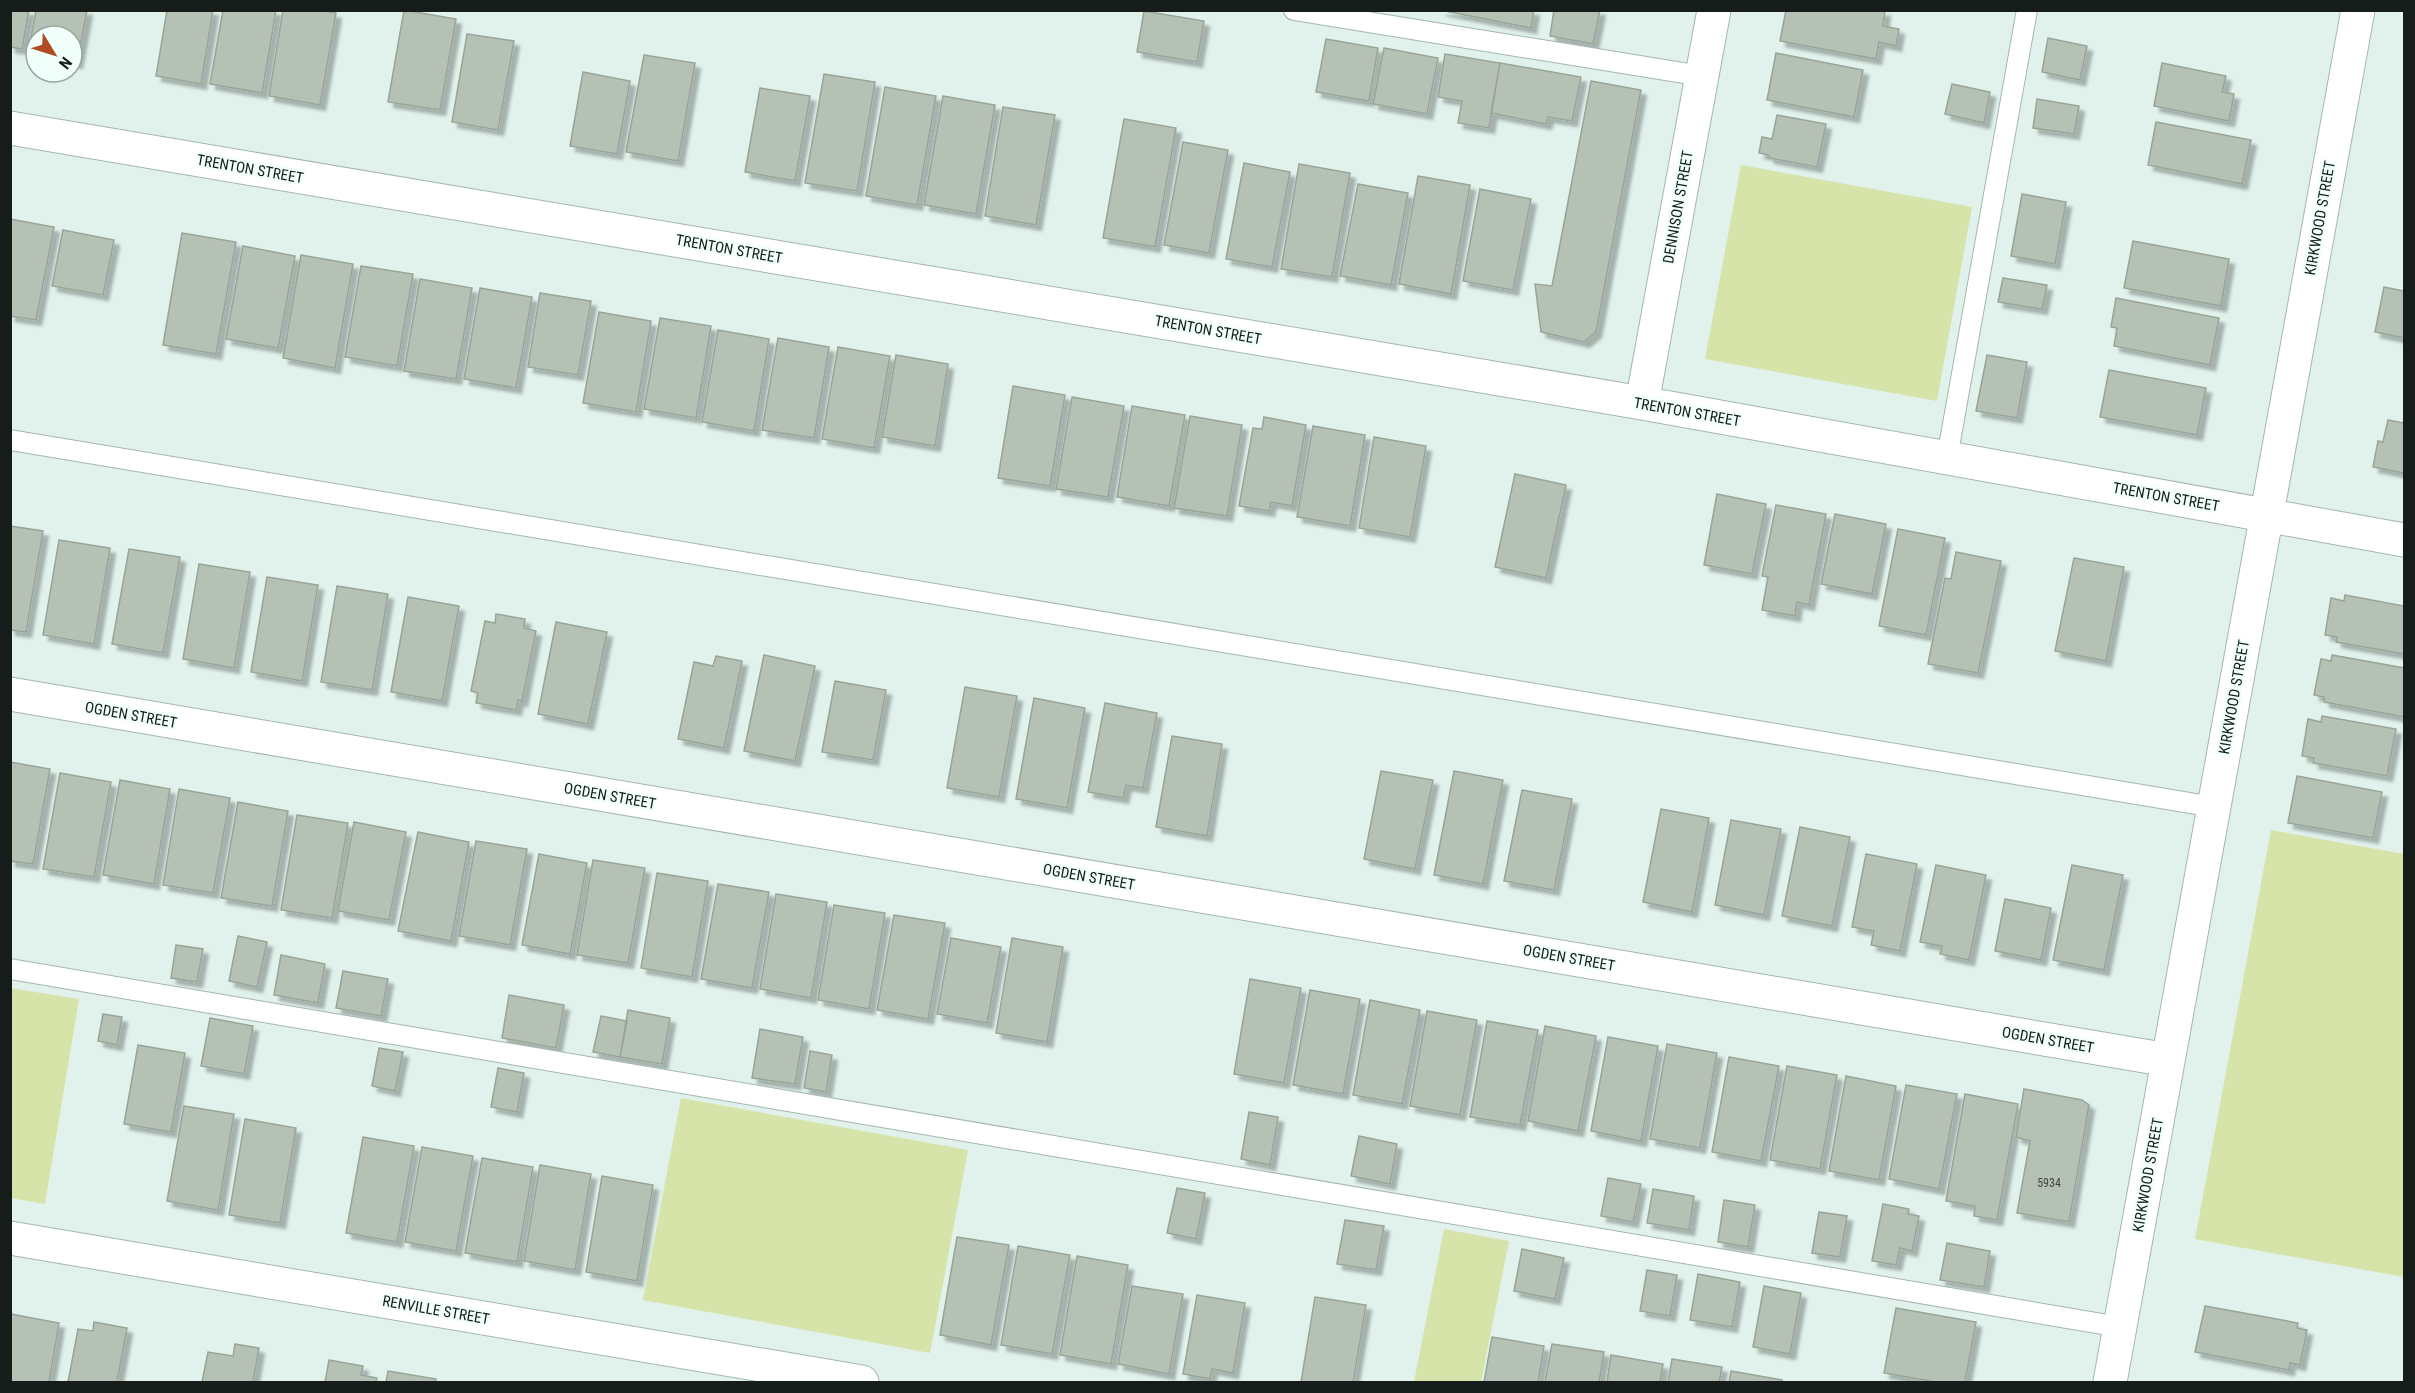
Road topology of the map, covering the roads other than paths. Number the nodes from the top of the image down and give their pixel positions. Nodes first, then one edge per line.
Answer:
1 (1294, 10) edge
2 (1714, 10) edge
3 (2027, 10) edge
4 (2358, 10) edge
5 (1702, 76) junction
6 (10, 128) edge
7 (1642, 403) junction
8 (10, 440) edge
9 (1947, 459) junction
10 (2266, 515) junction
11 (2404, 540) edge
12 (10, 694) edge
13 (2214, 807) junction
14 (10, 969) edge
15 (2168, 1060) junction
16 (10, 1238) edge
17 (2120, 1327) junction
18 (862, 1383) edge
19 (2110, 1383) edge

1 - 5 lane
2 - 5 street, DENNISON STREET
3 - 9 lane
4 - 10 street, KIRKWOOD STREET
5 - 7 street, DENNISON STREET
6 - 7 street, TRENTON STREET
7 - 9 street, TRENTON STREET
8 - 13 lane
9 - 10 street, TRENTON STREET
10 - 11 street, TRENTON STREET
10 - 13 street, KIRKWOOD STREET
12 - 15 street, OGDEN STREET
13 - 15 street, KIRKWOOD STREET
14 - 17 lane
15 - 17 street, KIRKWOOD STREET
16 - 18 street, RENVILLE STREET
17 - 19 street, KIRKWOOD STREET

